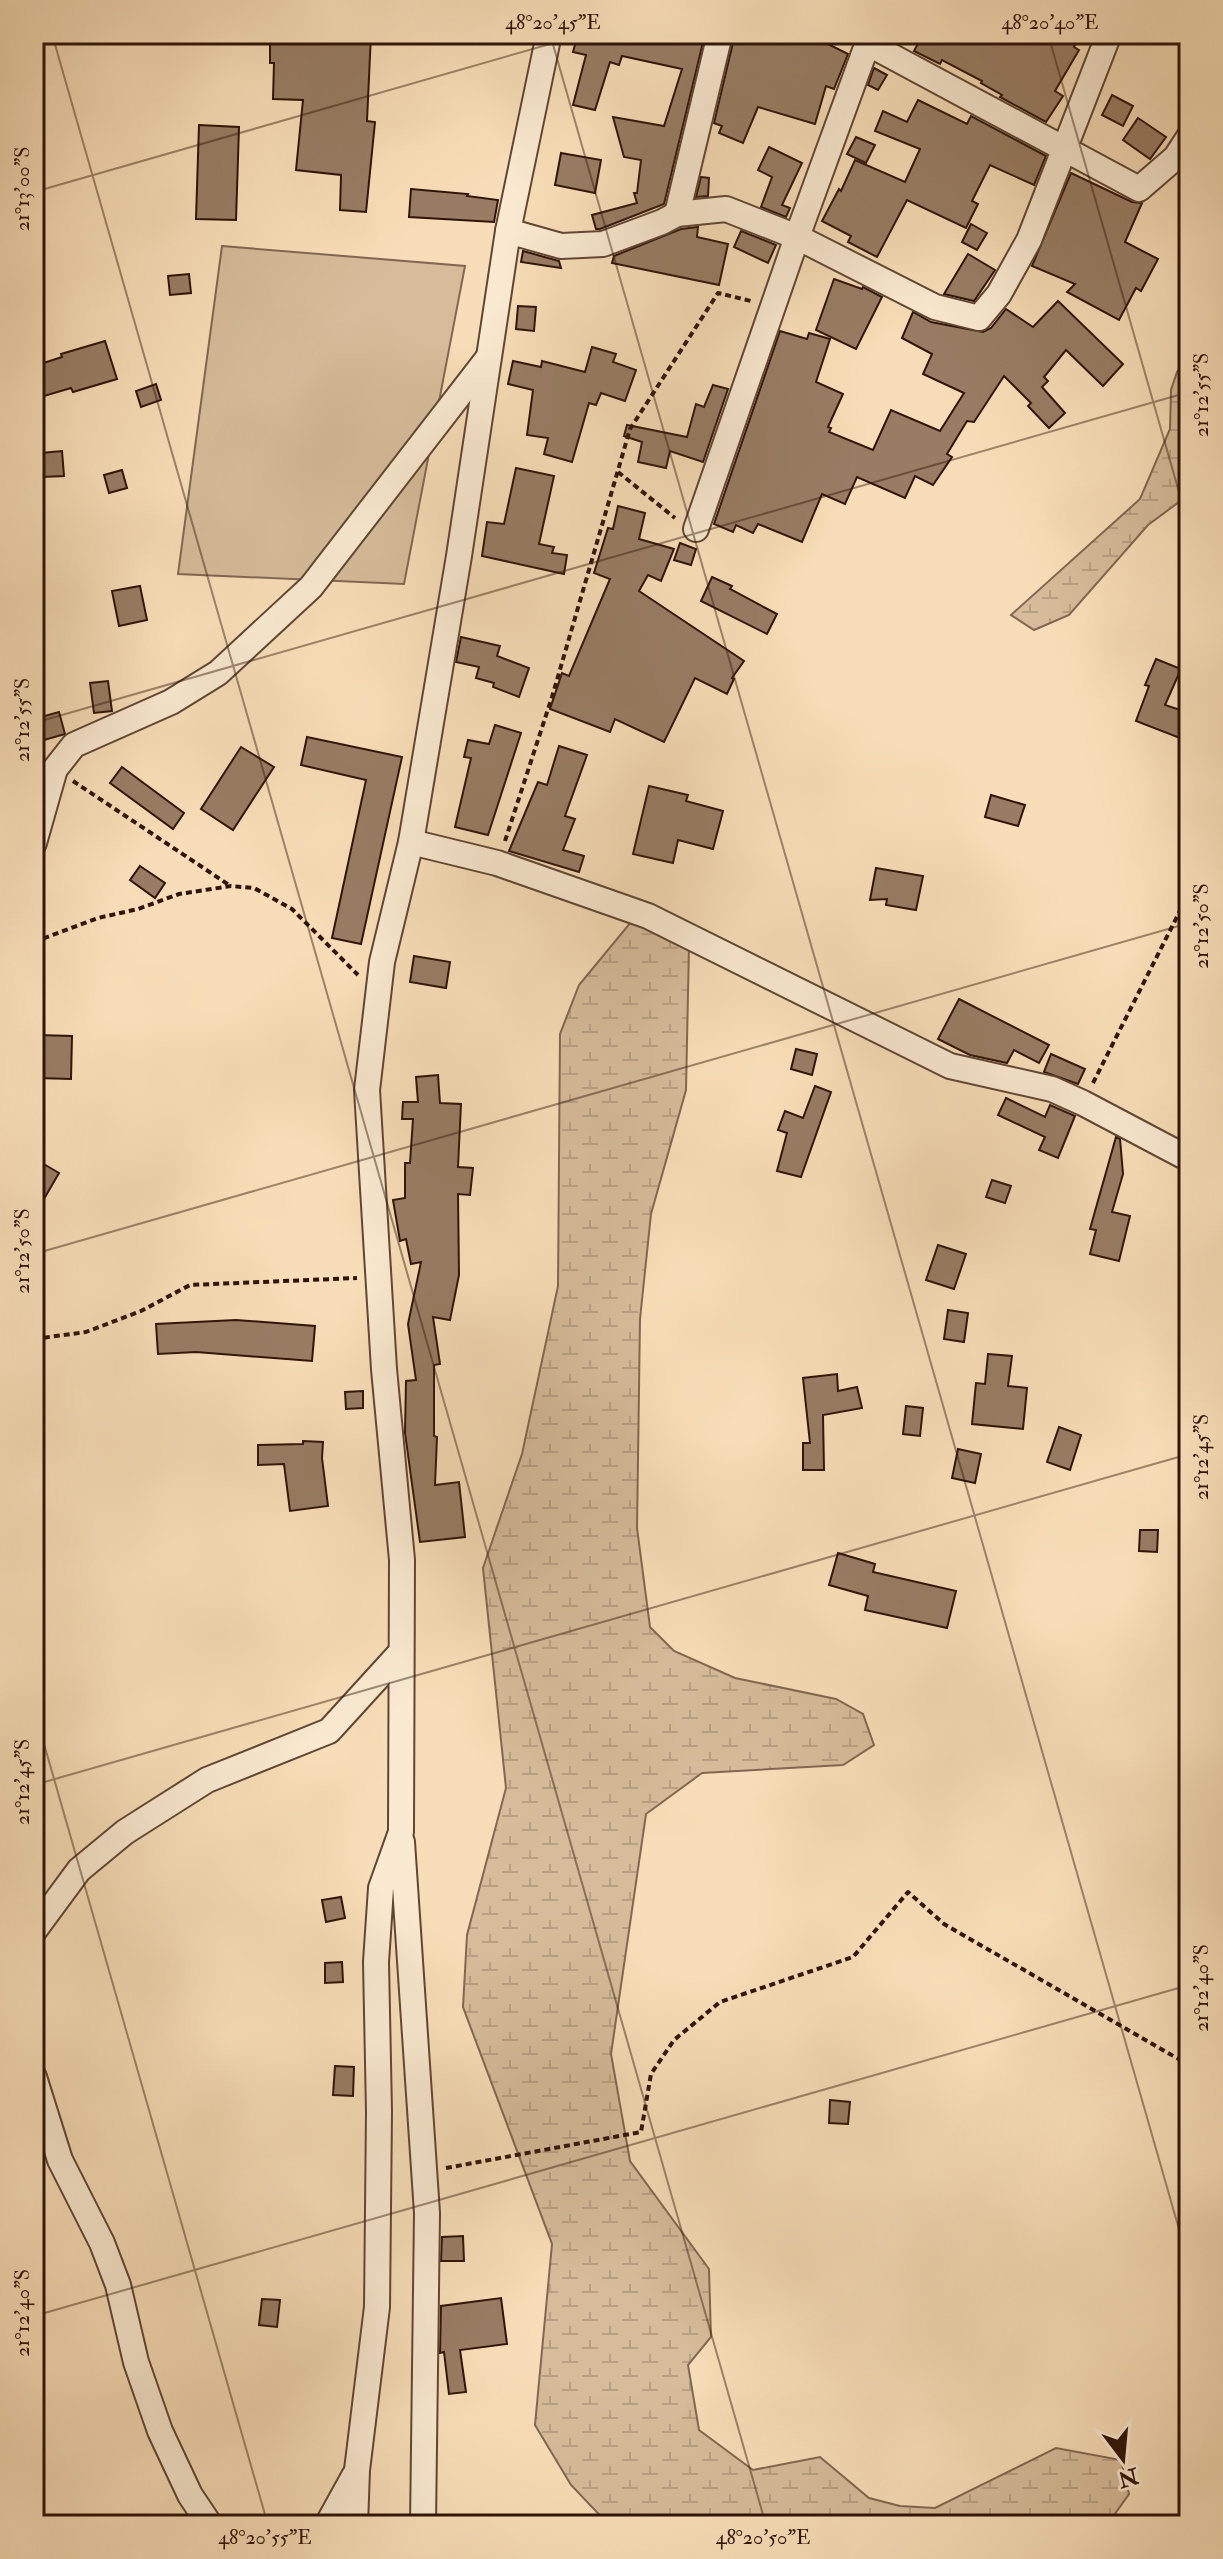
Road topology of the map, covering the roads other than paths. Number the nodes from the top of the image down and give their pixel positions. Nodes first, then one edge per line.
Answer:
1 (549, 34) edge
2 (720, 34) edge
3 (1109, 34) edge
4 (869, 38) edge
5 (1189, 137) edge
6 (1063, 148) junction
7 (677, 214) junction
8 (508, 231) junction
9 (797, 237) junction
10 (489, 356) junction
11 (696, 529) road end
12 (411, 842) junction
13 (34, 843) edge
14 (1189, 1159) edge
15 (401, 1652) junction
16 (401, 1832) junction
17 (34, 1931) edge
18 (34, 2077) edge
19 (357, 2470) junction
20 (210, 2525) edge
21 (327, 2525) edge
22 (355, 2525) edge
23 (423, 2525) edge

1 - 8 street
2 - 7 street
3 - 6 street
4 - 6 street
4 - 9 street
5 - 6 street
6 - 9 street
7 - 8 street
7 - 9 street
8 - 10 street
9 - 11 street
10 - 12 street
10 - 13 street
12 - 14 street
12 - 15 street
15 - 16 street
15 - 17 street
16 - 19 street
16 - 23 street
18 - 20 street
19 - 21 street
19 - 22 street

